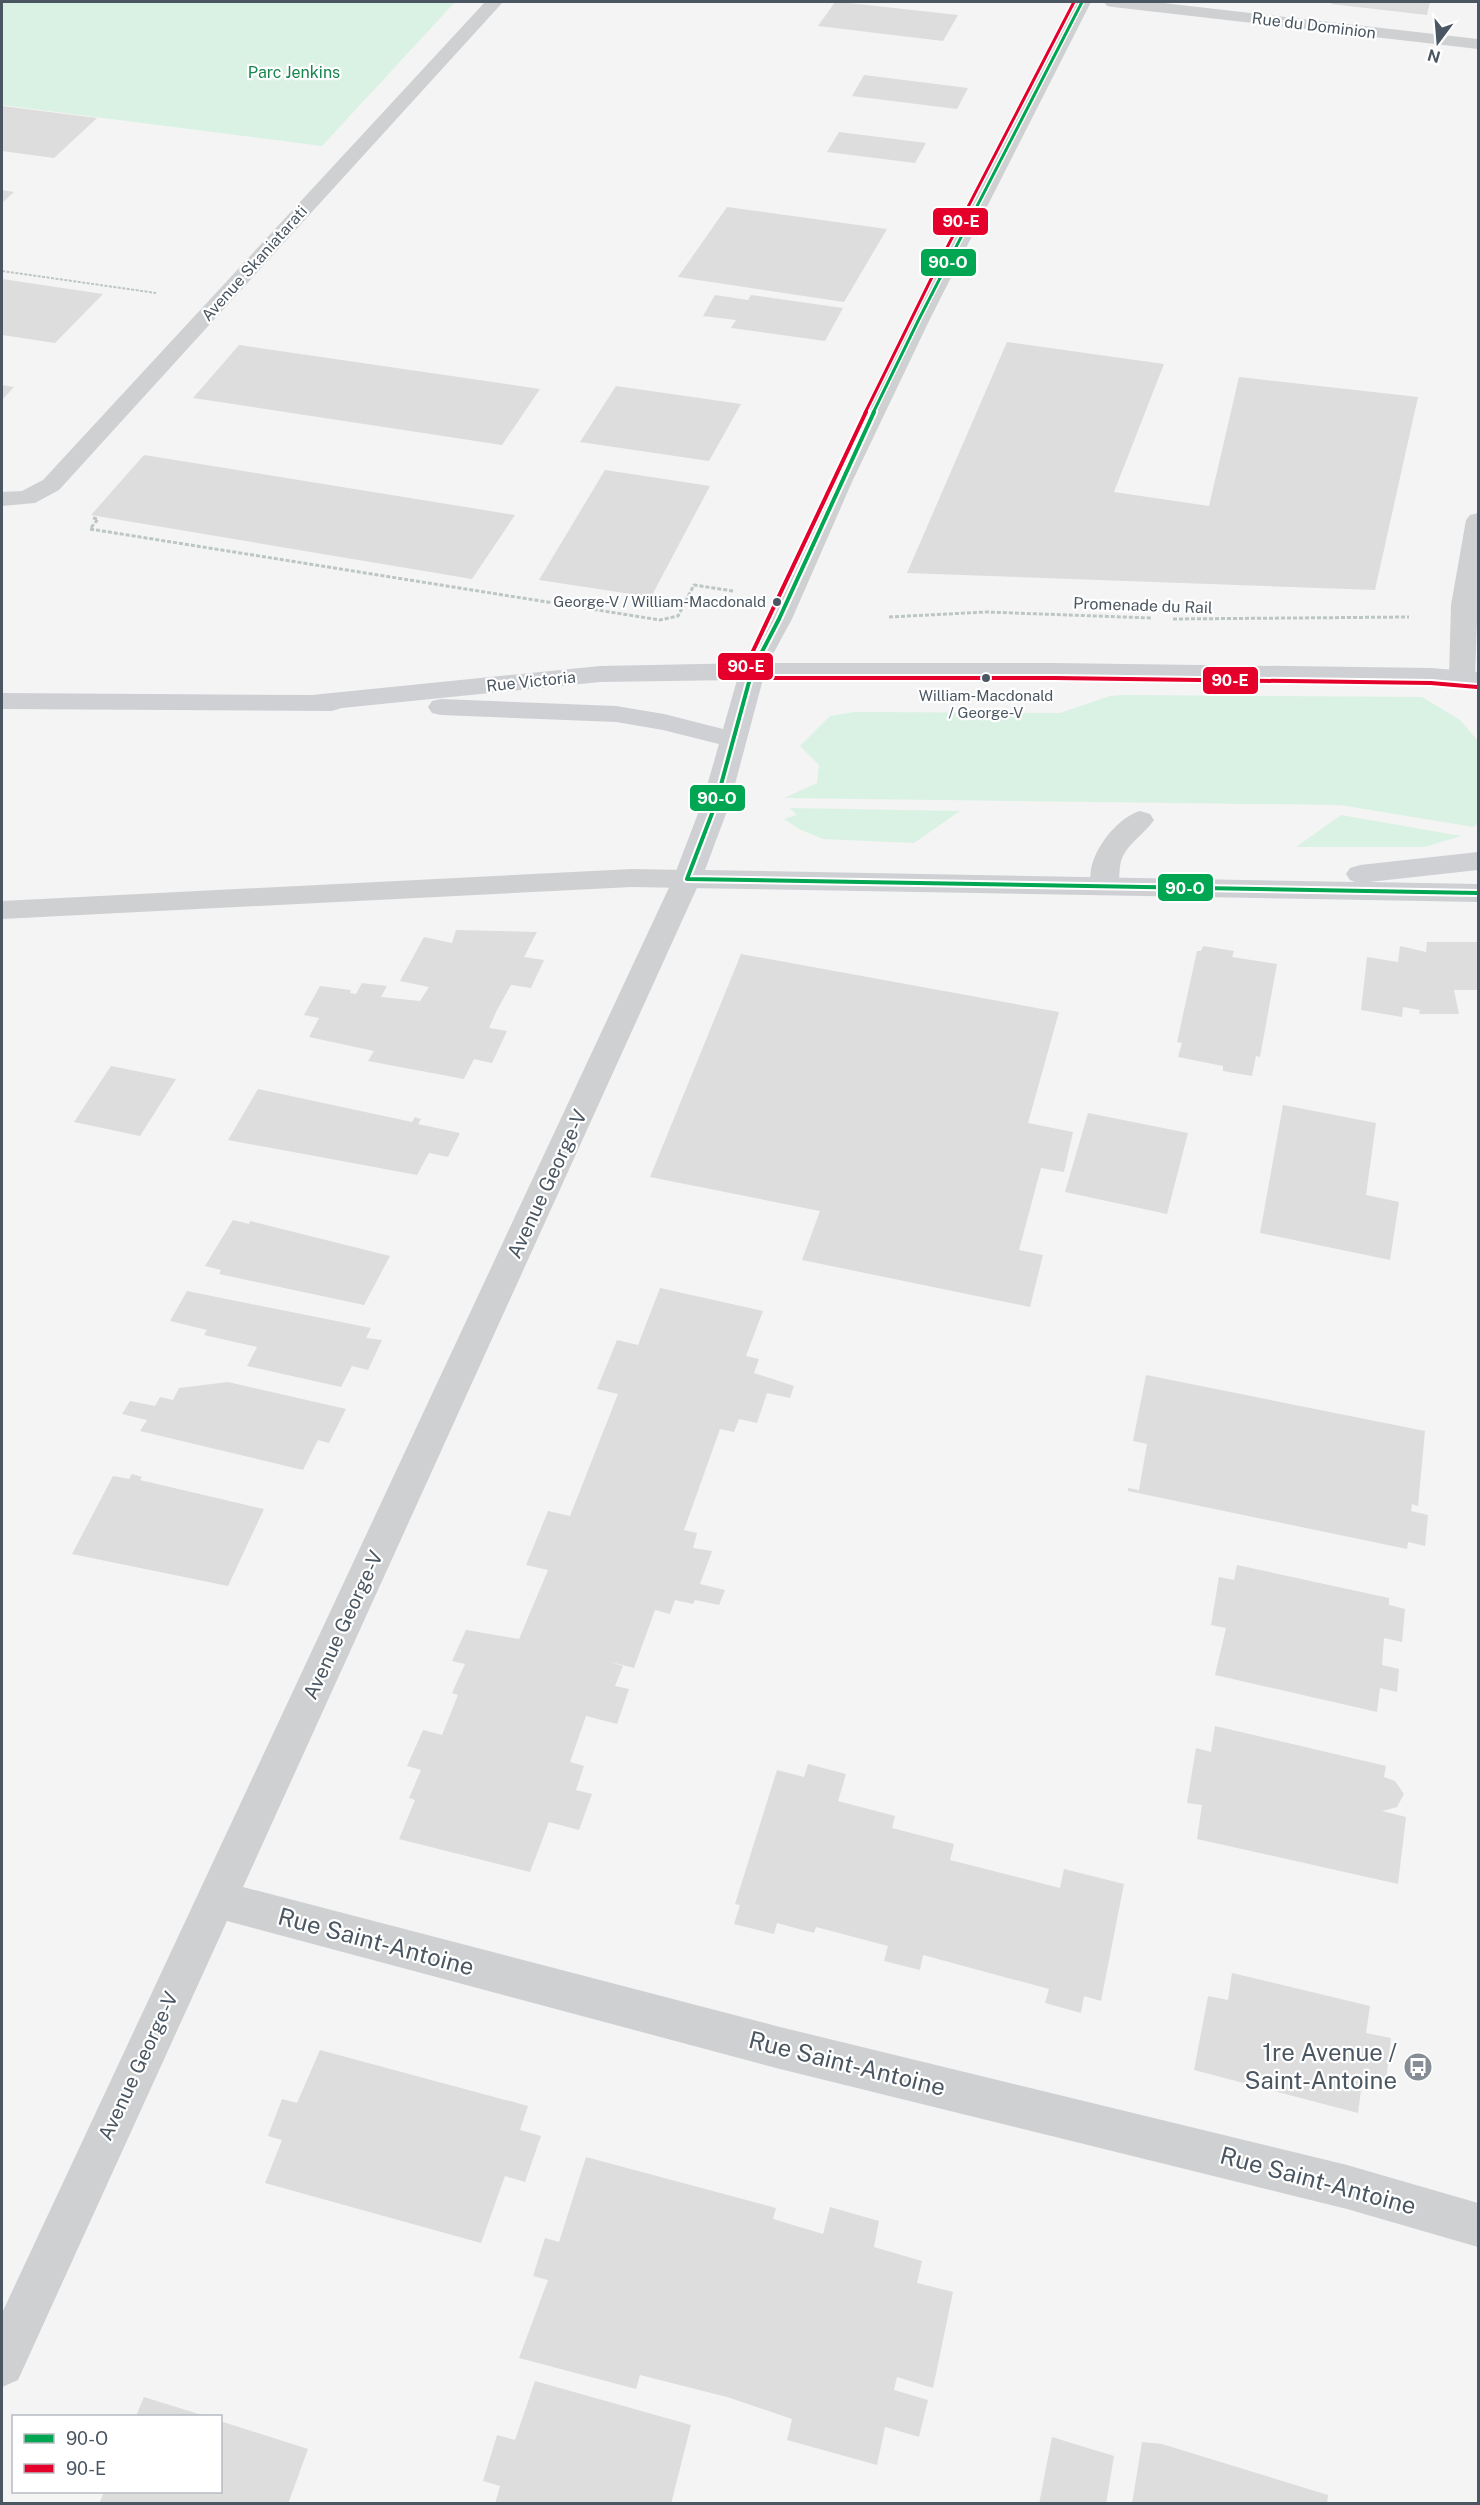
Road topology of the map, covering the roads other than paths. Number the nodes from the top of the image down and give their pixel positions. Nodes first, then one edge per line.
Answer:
1 (494, 2) edge
2 (1082, 2) edge
3 (1113, 2) edge
4 (1479, 44) edge
5 (2, 499) edge
6 (1478, 520) edge
7 (752, 671) junction
8 (1471, 678) edge
9 (2, 701) edge
10 (310, 703) junction
11 (733, 740) junction
12 (1140, 820) dead end
13 (1479, 861) edge
14 (687, 879) junction
15 (1105, 886) junction
16 (1257, 888) junction
17 (1479, 893) edge
18 (2, 910) edge
19 (216, 1899) junction
20 (1479, 2225) edge
21 (2, 2364) edge

1 - 5 street, Avenue Skaniatarati
2 - 7 street, Avenue George-V
3 - 4 street, Rue du Dominion
6 - 8 street
7 - 8 main road, Rue Victoria
7 - 10 main road, Rue Victoria
7 - 11 main road, Avenue George-V
9 - 10 main road, Rue Victoria
10 - 11 main road, Rue Victoria
11 - 14 main road, Avenue George-V
12 - 15 street
13 - 16 main road
14 - 15 main road
14 - 18 street
14 - 19 street, Avenue George-V
15 - 16 main road
16 - 17 main road
19 - 20 street, Rue Saint-Antoine
19 - 21 street, Avenue George-V

